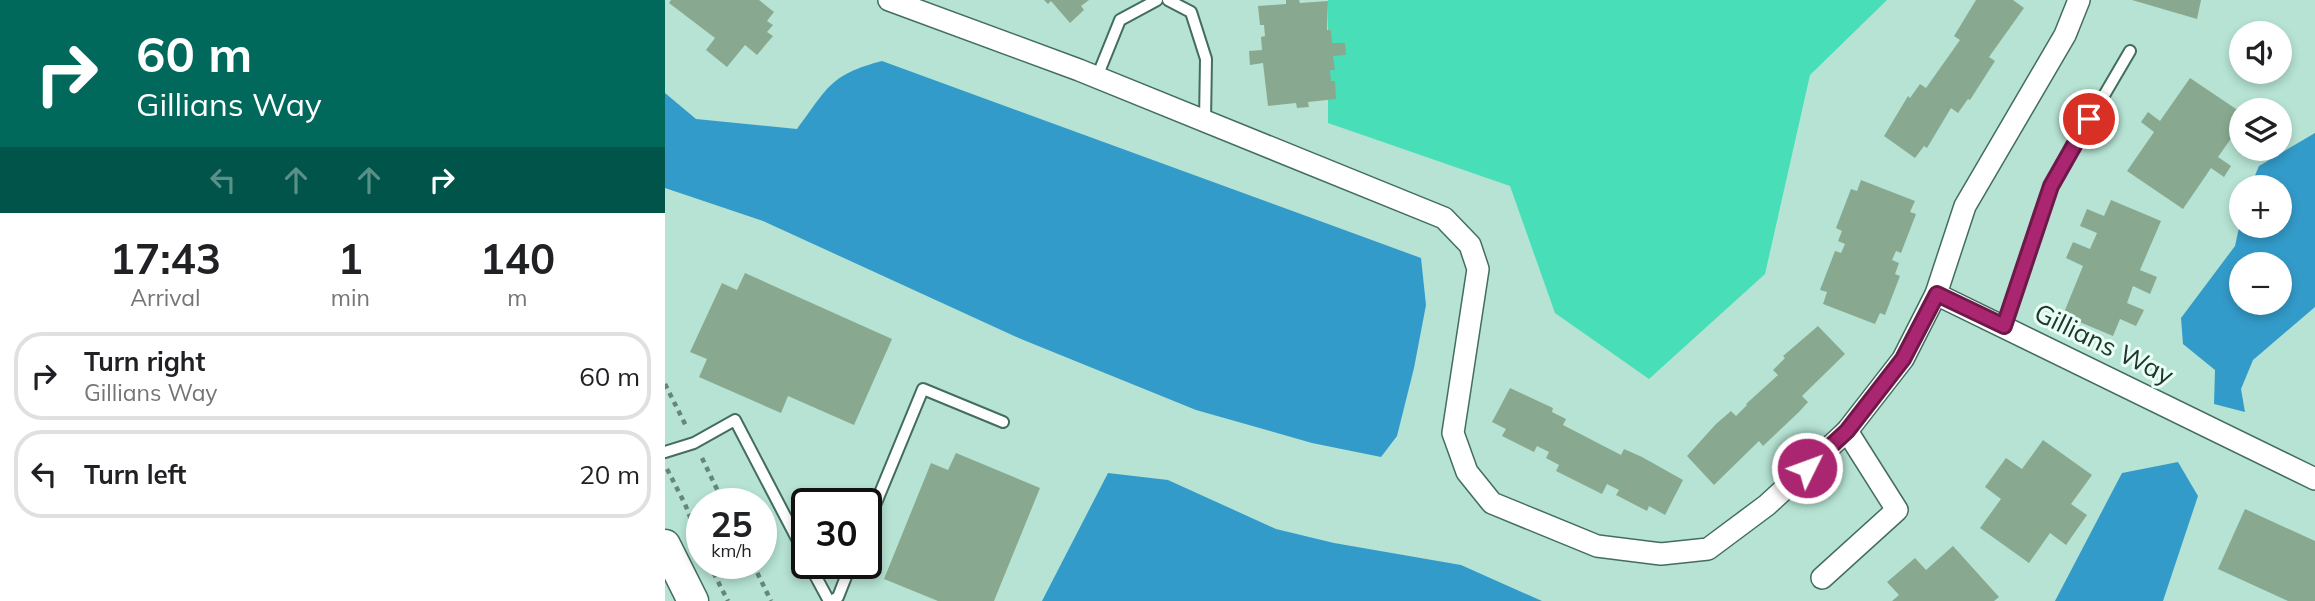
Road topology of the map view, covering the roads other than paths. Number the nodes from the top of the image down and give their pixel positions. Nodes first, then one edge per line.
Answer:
1 (888, 0) edge
2 (1157, 0) edge
3 (1168, 0) edge
4 (2079, 0) edge
5 (2130, 51) dead end
6 (1097, 77) junction
7 (1205, 121) junction
8 (1937, 294) junction
9 (2004, 326) junction
10 (1003, 422) dead end
11 (1847, 431) junction
12 (665, 452) edge
13 (2315, 479) edge
14 (882, 488) edge
15 (791, 527) edge
16 (665, 545) edge
17 (1822, 578) dead end
18 (818, 579) edge
19 (846, 579) edge
20 (693, 601) edge
21 (830, 601) edge

1 - 6 street
2 - 6 lane
3 - 7 lane
4 - 8 street
5 - 9 lane
6 - 7 street
7 - 11 street
8 - 9 street, Gillians Way
8 - 11 street
9 - 13 street, Gillians Way
10 - 14 lane
11 - 17 street
12 - 15 lane
16 - 20 main road
18 - 21 lane
19 - 21 lane

